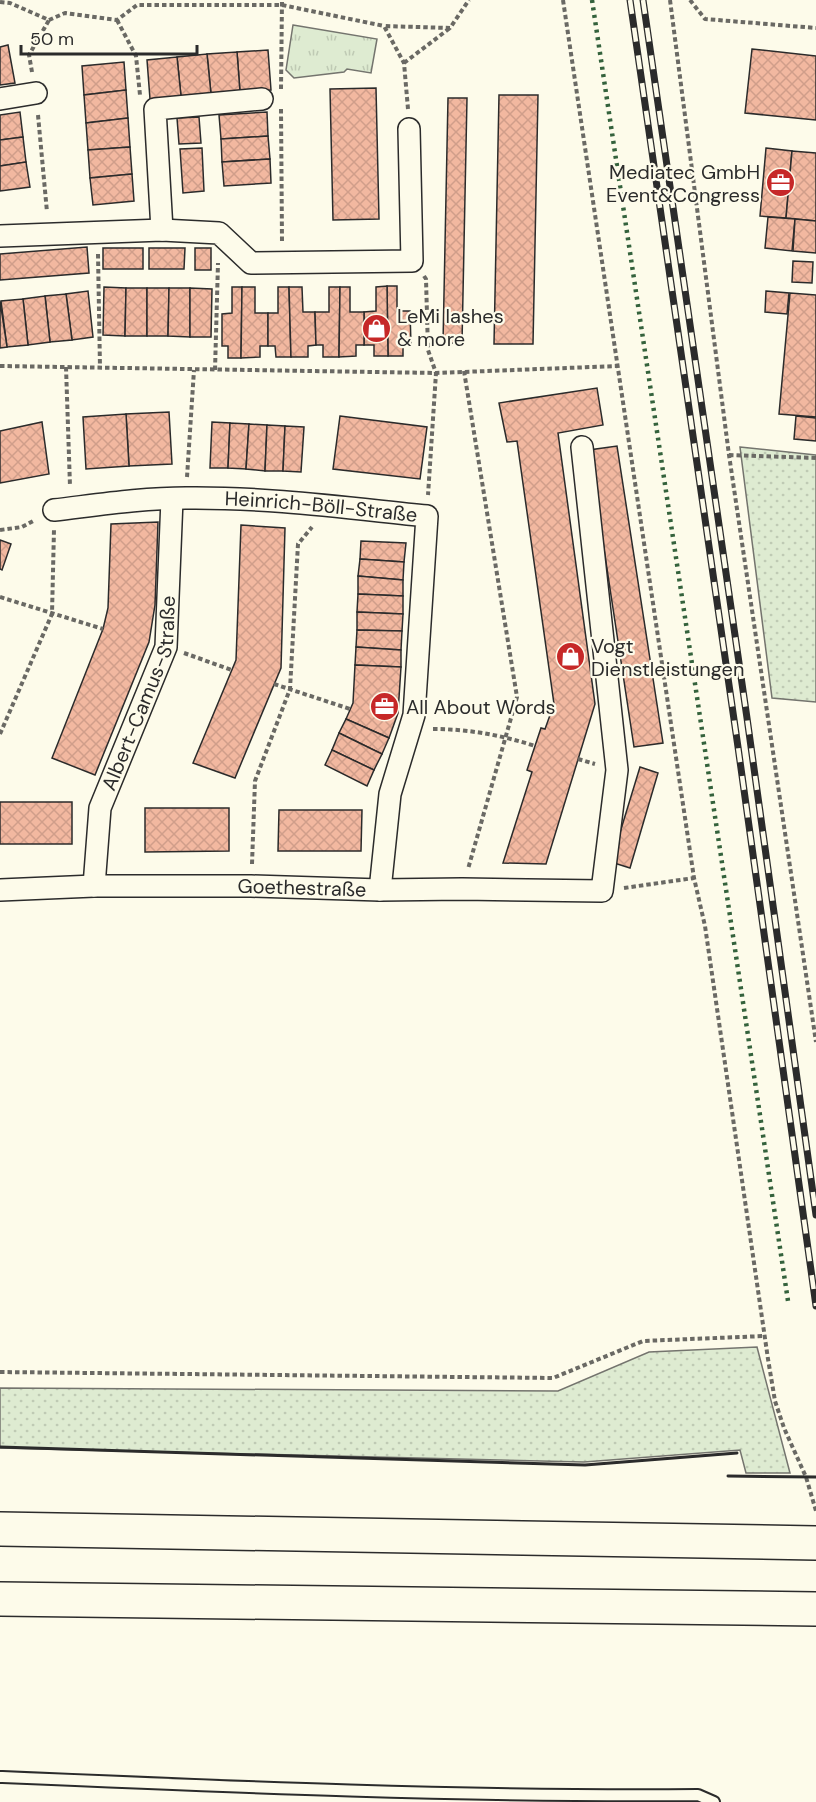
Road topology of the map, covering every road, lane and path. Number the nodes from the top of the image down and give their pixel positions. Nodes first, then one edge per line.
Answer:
1 (469, 0) edge
2 (563, 0) edge
3 (670, 0) edge
4 (690, 0) edge
5 (0, 2) edge
6 (282, 2) edge
7 (49, 20) junction
8 (117, 20) junction
9 (384, 26) junction
10 (450, 28) junction
11 (816, 28) edge
12 (404, 63) junction
13 (36, 93) junction
14 (0, 99) edge
15 (262, 99) dead end
16 (155, 109) junction
17 (409, 129) joint
18 (162, 230) junction
19 (97, 232) junction
20 (219, 233) junction
21 (49, 234) junction
22 (0, 236) edge
23 (412, 261) junction
24 (282, 263) junction
25 (0, 366) edge
26 (618, 366) junction
27 (66, 367) junction
28 (100, 368) junction
29 (194, 370) junction
30 (215, 370) junction
31 (464, 371) junction
32 (436, 373) junction
33 (582, 447) dead end
34 (729, 455) junction
35 (816, 458) edge
36 (179, 498) junction
37 (314, 504) junction
38 (62, 509) junction
39 (427, 516) junction
40 (0, 530) edge
41 (0, 597) edge
42 (52, 614) junction
43 (103, 629) dead end
44 (166, 647) junction
45 (232, 670) dead end
46 (274, 684) dead end
47 (290, 689) junction
48 (350, 709) dead end
49 (408, 729) junction
50 (0, 734) edge
51 (507, 737) junction
52 (535, 746) dead end
53 (694, 878) junction
54 (94, 886) junction
55 (251, 886) junction
56 (462, 889) junction
57 (0, 890) edge
58 (380, 890) junction
59 (602, 891) junction
60 (816, 1042) edge
61 (764, 1336) junction
62 (0, 1372) edge
63 (816, 1511) edge
64 (0, 1529) edge
65 (805, 1543) edge
66 (0, 1599) edge
67 (808, 1608) edge
68 (0, 1777) edge
69 (714, 1802) edge

1 - 10 path
2 - 26 path
3 - 34 path
4 - 11 path
5 - 7 path
6 - 8 path
6 - 9 path
6 - 24 path
7 - 8 path
7 - 13 path
8 - 16 path
9 - 10 path
9 - 12 path
10 - 12 path
12 - 17 path
13 - 14 street
13 - 21 path
15 - 16 street
16 - 18 street
17 - 23 street
18 - 19 street
18 - 20 street
19 - 21 street
19 - 28 path
20 - 24 street
20 - 30 path
21 - 22 street
23 - 24 street
23 - 32 path
25 - 27 path
26 - 31 path
26 - 53 path
27 - 28 path
27 - 38 path
28 - 29 path
29 - 30 path
29 - 36 path
30 - 32 path
31 - 32 path
31 - 51 path
32 - 39 path
33 - 59 street
34 - 35 path
34 - 60 path
36 - 37 street, Heinrich-Böll-Straße
36 - 38 street, Heinrich-Böll-Straße
36 - 44 street, Albert-Camus-Straße
37 - 39 street, Heinrich-Böll-Straße
37 - 47 path
38 - 40 path
38 - 42 path
39 - 49 street, Heinrich-Böll-Straße
41 - 42 path
42 - 43 path
42 - 50 path
44 - 45 path
44 - 54 street, Albert-Camus-Straße
46 - 47 path
47 - 48 path
47 - 55 path
49 - 51 path
49 - 58 street, Heinrich-Böll-Straße
51 - 52 path
51 - 56 path
53 - 59 path
53 - 61 path
54 - 55 street, Goethestraße
54 - 57 street, Goethestraße
55 - 58 street, Goethestraße
56 - 58 street, Goethestraße
56 - 59 street, Goethestraße
61 - 62 path
61 - 63 path
64 - 65 highway
66 - 67 highway
68 - 69 lane

